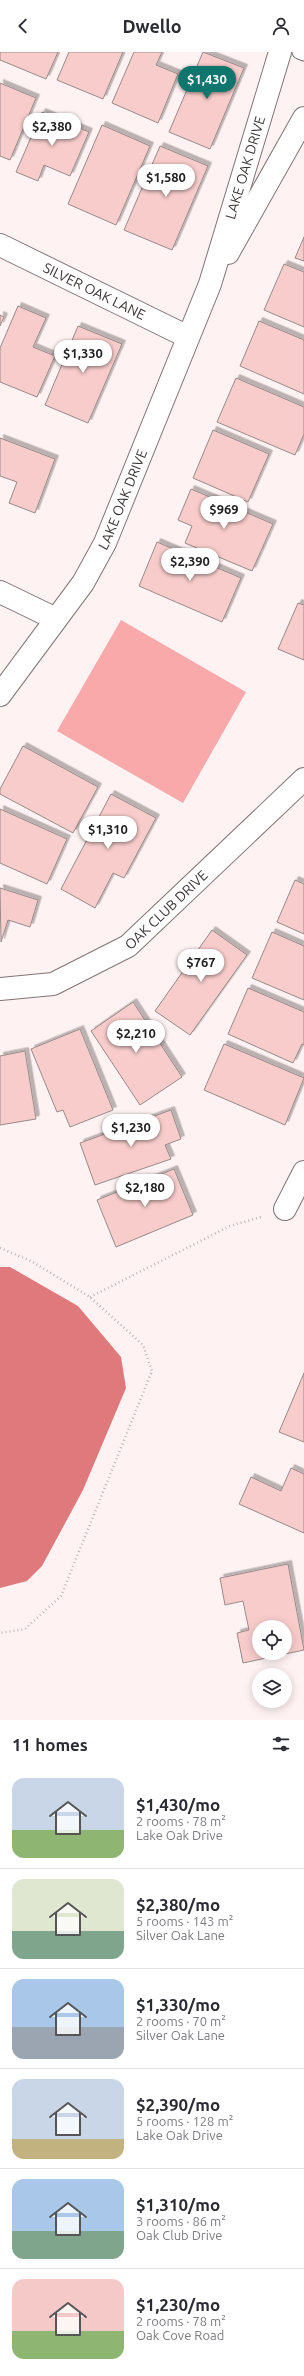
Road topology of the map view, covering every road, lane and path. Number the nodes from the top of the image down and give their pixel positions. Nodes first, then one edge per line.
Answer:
1 (280, 52) edge
2 (300, 52) edge
3 (304, 54) edge
4 (304, 118) edge
5 (0, 244) edge
6 (210, 284) junction
7 (188, 337) junction
8 (0, 592) edge
9 (56, 619) junction
10 (0, 695) edge
11 (304, 779) edge
12 (0, 989) edge
13 (304, 1172) edge
14 (285, 1209) joint
15 (0, 1248) edge
16 (90, 1297) junction
17 (0, 1633) edge

1 - 6 street, LAKE OAK DRIVE
2 - 3 lane
4 - 6 street, LAKE OAK DRIVE
5 - 7 street, SILVER OAK LANE
6 - 7 street, LAKE OAK DRIVE
7 - 9 street, LAKE OAK DRIVE
8 - 9 street
9 - 10 street, LAKE OAK DRIVE
11 - 12 street, OAK CLUB DRIVE
13 - 14 street
14 - 16 path
15 - 16 path
16 - 17 path

